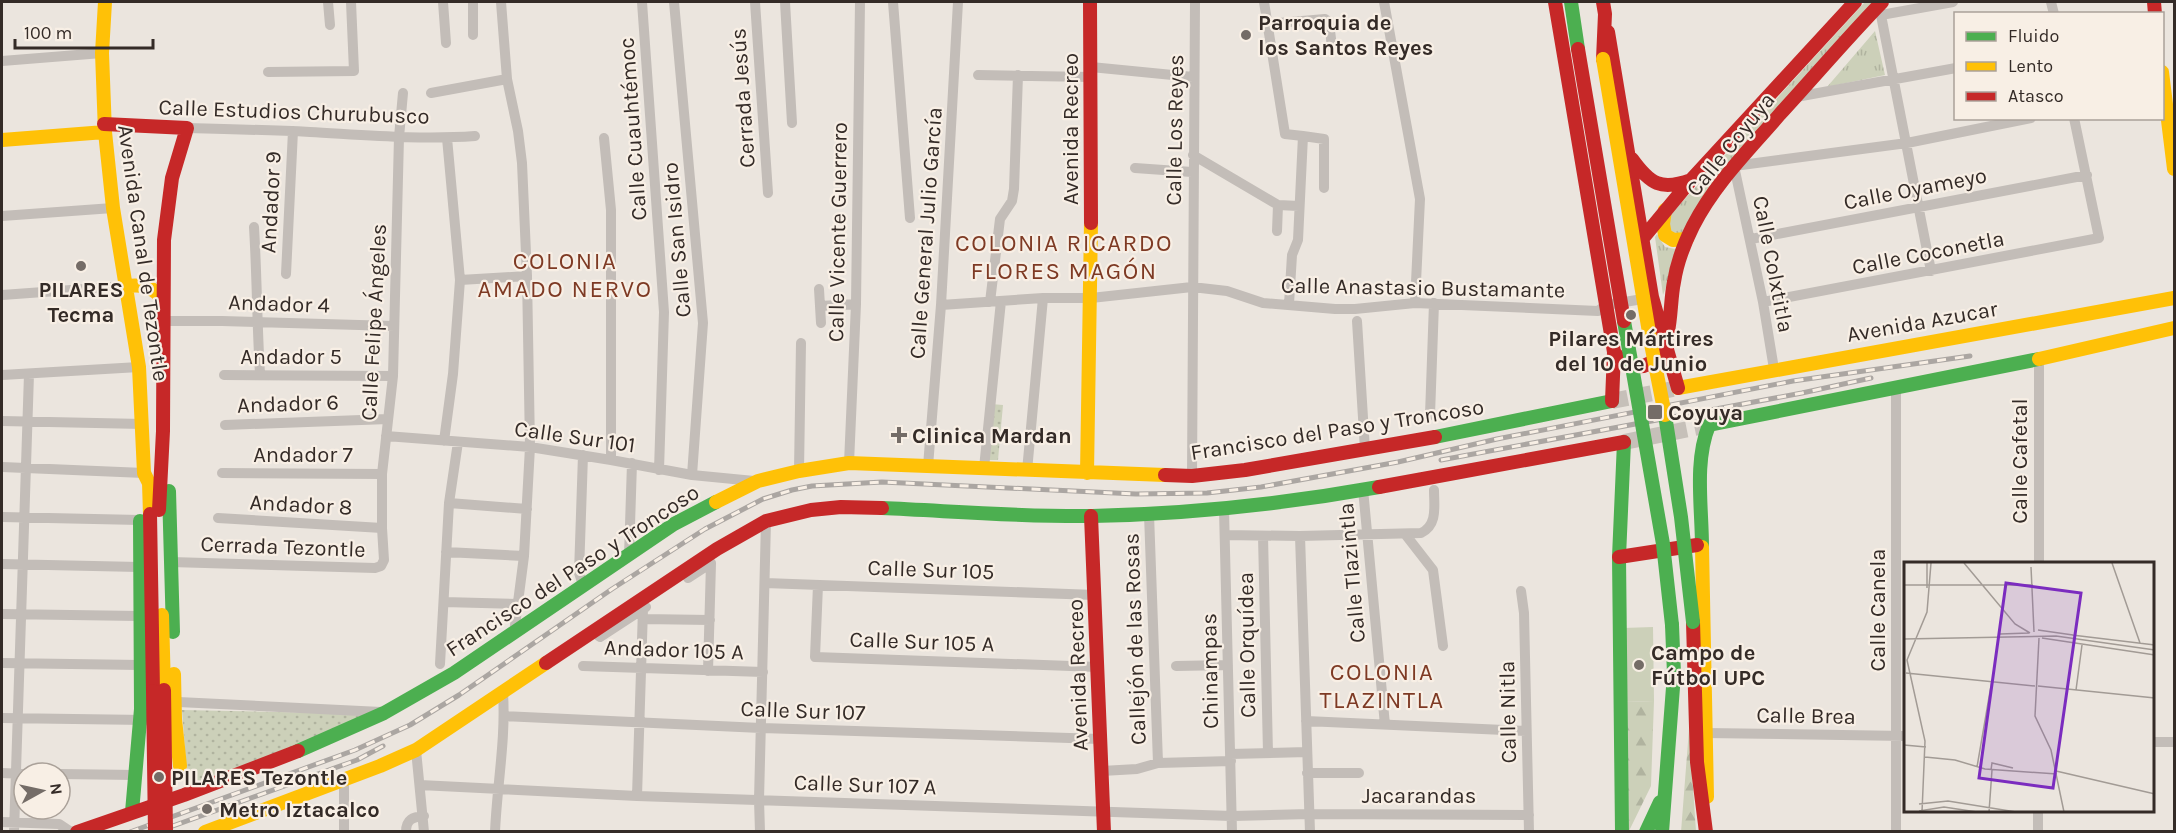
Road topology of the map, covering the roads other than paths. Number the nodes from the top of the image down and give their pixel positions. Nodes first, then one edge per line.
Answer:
1 (105, 2) edge
2 (328, 2) edge
3 (351, 2) edge
4 (443, 2) edge
5 (474, 2) edge
6 (501, 2) edge
7 (642, 2) edge
8 (674, 2) edge
9 (755, 2) edge
10 (785, 2) edge
11 (860, 2) edge
12 (893, 2) edge
13 (958, 2) edge
14 (1090, 2) edge
15 (1195, 2) edge
16 (1264, 2) edge
17 (1384, 2) edge
18 (1558, 2) edge
19 (1571, 2) edge
20 (1855, 2) edge
21 (1953, 2) edge
22 (1880, 7) edge
23 (1604, 8) edge
24 (1267, 24) junction
25 (330, 25) dead end
26 (472, 35) dead end
27 (1577, 42) junction
28 (446, 43) dead end
29 (1332, 47) dead end
30 (102, 52) junction
31 (2, 61) edge
32 (1954, 68) edge
33 (268, 72) dead end
34 (1091, 72) junction
35 (978, 75) dead end
36 (1018, 75) junction
37 (1193, 77) junction
38 (507, 80) junction
39 (1894, 80) junction
40 (2164, 80) edge
41 (403, 93) dead end
42 (431, 93) dead end
43 (1796, 97) junction
44 (2021, 120) edge
45 (2074, 120) edge
46 (792, 123) dead end
47 (104, 128) junction
48 (186, 128) junction
49 (293, 131) junction
50 (475, 136) dead end
51 (1303, 136) junction
52 (399, 137) junction
53 (447, 138) junction
54 (604, 138) dead end
55 (2, 140) edge
56 (1907, 143) junction
57 (1192, 155) junction
58 (1630, 156) junction
59 (1734, 166) junction
60 (1135, 168) dead end
61 (2175, 169) edge
62 (1192, 172) junction
63 (2086, 175) junction
64 (1692, 180) junction
65 (1324, 188) dead end
66 (768, 193) dead end
67 (1278, 205) junction
68 (1299, 206) junction
69 (1920, 207) junction
70 (113, 208) junction
71 (1665, 210) junction
72 (2, 216) edge
73 (910, 218) dead end
74 (254, 227) dead end
75 (1277, 231) dead end
76 (1643, 238) junction
77 (1687, 239) junction
78 (1751, 239) junction
79 (1931, 271) junction
80 (286, 274) dead end
81 (527, 276) junction
82 (460, 280) junction
83 (126, 286) junction
84 (1192, 287) junction
85 (819, 289) dead end
86 (2, 295) edge
87 (1652, 297) junction
88 (1042, 298) junction
89 (1091, 298) junction
90 (2175, 298) edge
91 (163, 300) junction
92 (995, 302) junction
93 (1763, 302) junction
94 (1415, 303) junction
95 (1434, 303) junction
96 (856, 304) junction
97 (1289, 304) junction
98 (941, 305) junction
99 (1606, 305) junction
100 (820, 306) junction
101 (163, 321) junction
102 (1357, 321) dead end
103 (256, 322) junction
104 (821, 323) dead end
105 (394, 326) junction
106 (2175, 328) edge
107 (1664, 342) junction
108 (801, 343) dead end
109 (1614, 352) junction
110 (2039, 359) junction
111 (139, 367) junction
112 (1773, 369) junction
113 (29, 374) junction
114 (260, 374) junction
115 (2, 375) edge
116 (224, 375) dead end
117 (393, 376) junction
118 (1896, 388) junction
119 (1430, 415) dead end
120 (388, 419) junction
121 (2, 421) edge
122 (29, 422) junction
123 (143, 424) junction
124 (225, 425) dead end
125 (386, 436) junction
126 (444, 441) junction
127 (458, 442) junction
128 (163, 447) junction
129 (530, 447) junction
130 (1365, 450) junction
131 (583, 455) junction
132 (611, 460) junction
133 (632, 463) junction
134 (849, 463) junction
135 (928, 466) junction
136 (2, 467) edge
137 (27, 468) junction
138 (984, 468) junction
139 (659, 470) junction
140 (799, 471) junction
141 (1026, 471) junction
142 (144, 473) junction
143 (222, 473) dead end
144 (1087, 473) junction
145 (382, 474) junction
146 (692, 475) junction
147 (1192, 476) junction
148 (758, 482) junction
149 (1363, 489) junction
150 (1434, 490) dead end
151 (449, 503) junction
152 (527, 509) junction
153 (1224, 510) junction
154 (1149, 514) junction
155 (1091, 516) junction
156 (2, 517) edge
157 (25, 518) junction
158 (218, 518) dead end
159 (140, 520) junction
160 (766, 521) junction
161 (382, 528) junction
162 (1405, 534) junction
163 (1225, 535) junction
164 (1368, 535) junction
165 (1263, 536) junction
166 (1300, 537) junction
167 (1703, 545) junction
168 (446, 552) junction
169 (384, 554) joint
170 (524, 556) junction
171 (629, 556) junction
172 (1619, 557) junction
173 (171, 562) junction
174 (2039, 562) edge
175 (2, 564) edge
176 (24, 565) junction
177 (139, 567) junction
178 (676, 581) junction
179 (765, 583) junction
180 (583, 585) junction
181 (818, 585) junction
182 (1521, 591) dead end
183 (1095, 595) junction
184 (444, 602) junction
185 (519, 604) junction
186 (2, 614) edge
187 (21, 614) junction
188 (643, 614) junction
189 (139, 616) junction
190 (710, 620) junction
191 (593, 632) junction
192 (514, 633) junction
193 (1443, 646) dead end
194 (2, 663) edge
195 (19, 663) junction
196 (440, 664) dead end
197 (1228, 664) junction
198 (140, 665) junction
199 (583, 666) dead end
200 (1176, 666) dead end
201 (1098, 667) junction
202 (642, 668) junction
203 (708, 671) junction
204 (763, 672) junction
205 (158, 690) junction
206 (503, 693) junction
207 (384, 712) junction
208 (504, 716) junction
209 (2, 718) edge
210 (18, 718) junction
211 (176, 721) junction
212 (640, 722) junction
213 (1306, 722) junction
214 (1385, 725) junction
215 (140, 727) junction
216 (761, 728) junction
217 (1526, 731) junction
218 (1705, 732) junction
219 (1901, 736) edge
220 (1100, 739) junction
221 (2155, 742) edge
222 (2175, 742) edge
223 (416, 750) junction
224 (1307, 752) junction
225 (1268, 753) junction
226 (1231, 758) junction
227 (20, 761) edge
228 (1158, 763) junction
229 (180, 766) dead end
230 (1102, 771) junction
231 (1308, 773) junction
232 (1359, 773) dead end
233 (72, 774) edge
234 (136, 775) junction
235 (344, 779) junction
236 (420, 785) junction
237 (497, 789) junction
238 (1664, 794) junction
239 (637, 796) junction
240 (759, 800) junction
241 (132, 812) junction
242 (2038, 812) edge
243 (1104, 813) junction
244 (1309, 814) junction
245 (1529, 815) junction
246 (424, 816) junction
247 (1232, 816) junction
248 (2, 822) edge
249 (1706, 825) edge
250 (14, 827) edge
251 (224, 828) edge
252 (71, 831) edge
253 (77, 831) edge
254 (155, 831) edge
255 (165, 831) edge
256 (205, 831) edge
257 (344, 831) edge
258 (406, 831) edge
259 (424, 831) edge
260 (495, 831) edge
261 (760, 831) edge
262 (1104, 831) edge
263 (1232, 831) edge
264 (1310, 831) edge
265 (1530, 831) edge
266 (1622, 831) edge
267 (1646, 831) edge
268 (1662, 831) edge
269 (1896, 831) edge
270 (2038, 831) edge

1 - 30 main road, Avenida Canal de Tezontle
2 - 25 street
3 - 33 street
4 - 28 street
5 - 26 street
6 - 38 street
7 - 139 street, Calle Cuauhtémoc
8 - 146 street, Calle San Isidro
9 - 66 street, Cerrada Jesús
10 - 46 street
11 - 96 street, Calle Vicente Guerrero
12 - 73 street
13 - 98 street, Calle General Julio García
14 - 34 main road, Avenida Recreo
15 - 37 street, Calle Los Reyes
16 - 24 street
17 - 94 street
18 - 27 main road
18 - 99 main road
19 - 27 main road
20 - 64 main road, Calle Coyuya
21 - 22 street
22 - 39 street
22 - 43 main road, Calle Coyuya
23 - 58 main road
23 - 249 main road, bridge
24 - 29 street
24 - 51 street
27 - 238 main road, bridge
30 - 31 street
30 - 47 main road, Avenida Canal de Tezontle
32 - 39 street
34 - 36 street
34 - 37 street
34 - 89 main road, Avenida Recreo
35 - 36 street
36 - 92 street
37 - 57 street, Calle Los Reyes
38 - 42 street
38 - 81 street
39 - 43 street
39 - 56 street
40 - 61 main road
41 - 52 street, Calle Felipe Ángeles
43 - 59 main road, Calle Coyuya
44 - 56 street
45 - 63 street
47 - 48 main road, Calle Estudios Churubusco
47 - 55 main road, Calle Estudios Churubusco
47 - 70 main road, Avenida Canal de Tezontle
48 - 49 street, Calle Estudios Churubusco
48 - 91 main road, Avenida Canal de Tezontle
49 - 52 street, Calle Estudios Churubusco
49 - 80 street, Andador 9
50 - 53 street, Calle Estudios Churubusco
51 - 65 street
51 - 68 street
52 - 53 street, Calle Estudios Churubusco
52 - 105 street, Calle Felipe Ángeles
53 - 82 street
54 - 132 street
56 - 59 street
56 - 69 street
57 - 62 street, Calle Los Reyes
57 - 67 street
58 - 64 main road
58 - 76 main road
59 - 77 main road, Calle Coyuya
59 - 78 street, Calle Colxtitla
60 - 62 street
62 - 84 street, Calle Los Reyes
63 - 69 street, Calle Oyameyo
63 - 79 street, Calle Coconetla
64 - 71 main road, Calle Coyuya
67 - 68 street
67 - 75 street
68 - 97 street
69 - 78 street, Calle Oyameyo
69 - 79 street
70 - 72 street
70 - 83 main road, Avenida Canal de Tezontle
71 - 76 main road, Calle Coyuya
71 - 77 main road
74 - 103 street, Andador 9
76 - 87 main road
77 - 107 main road, Calle Coyuya
78 - 93 street, Calle Colxtitla
79 - 93 street, Calle Coconetla
81 - 82 street
81 - 129 street
82 - 126 street
83 - 86 street
83 - 91 main road
83 - 111 main road, Avenida Canal de Tezontle
84 - 89 street, Calle Anastasio Bustamante
84 - 97 street, Calle Anastasio Bustamante
84 - 147 street, Calle Los Reyes
85 - 100 street
87 - 99 street, Calle Anastasio Bustamante
87 - 107 main road
88 - 89 street, Calle Anastasio Bustamante
88 - 92 street, Calle Anastasio Bustamante
88 - 141 street
89 - 144 main road, Avenida Recreo
90 - 112 main road, Avenida Azucar
91 - 101 main road, Avenida Canal de Tezontle
92 - 98 street, Calle Anastasio Bustamante
92 - 138 street
93 - 112 street, Calle Colxtitla
94 - 95 street, Calle Anastasio Bustamante
94 - 97 street, Calle Anastasio Bustamante
95 - 99 street, Calle Anastasio Bustamante
95 - 119 street
96 - 100 street
96 - 134 street, Calle Vicente Guerrero
98 - 135 street, Calle General Julio García
99 - 109 main road
100 - 104 street
101 - 103 street, Andador 4
101 - 128 main road, Avenida Canal de Tezontle
102 - 130 street
103 - 105 street, Andador 4
103 - 114 street, Andador 9
105 - 117 street, Calle Felipe Ángeles
106 - 110 main road
107 - 109 main road
107 - 112 main road, Avenida Azucar
108 - 140 street
109 - 130 main road, Francisco del Paso y Troncoso
110 - 118 main road
110 - 174 street, Calle Cafetal
111 - 113 street
111 - 123 main road, Avenida Canal de Tezontle
113 - 115 street
113 - 122 street
114 - 116 street, Andador 5
114 - 117 street, Andador 5
117 - 120 street, Calle Felipe Ángeles
118 - 167 main road
118 - 219 street, Calle Canela
120 - 124 street, Andador 6
120 - 125 street, Calle Felipe Ángeles
121 - 122 street
122 - 123 street
122 - 137 street
123 - 142 main road, Avenida Canal de Tezontle
125 - 126 street, Calle Sur 101
125 - 145 street, Calle Felipe Ángeles
126 - 127 street, Calle Sur 101
127 - 129 street, Calle Sur 101
127 - 151 street
128 - 173 main road, Avenida Canal de Tezontle
128 - 205 main road, Avenida Canal de Tezontle
129 - 131 street, Calle Sur 101
129 - 152 street
130 - 147 main road, Francisco del Paso y Troncoso
131 - 132 street, Calle Sur 101
131 - 180 street
132 - 133 street, Calle Sur 101
133 - 139 street, Calle Sur 101
133 - 171 street
134 - 135 main road, Francisco del Paso y Troncoso
134 - 140 main road, Francisco del Paso y Troncoso
135 - 138 main road, Francisco del Paso y Troncoso
136 - 137 street
137 - 142 street
137 - 157 street
138 - 141 main road, Francisco del Paso y Troncoso
139 - 146 street, Calle Sur 101
140 - 148 main road, Francisco del Paso y Troncoso
141 - 144 main road, Francisco del Paso y Troncoso
142 - 159 main road, Avenida Canal de Tezontle
142 - 205 main road, Avenida Canal de Tezontle
143 - 145 street, Andador 7
144 - 147 main road, Francisco del Paso y Troncoso
145 - 161 street, Calle Felipe Ángeles
146 - 148 street, Calle Sur 101
148 - 171 main road, Francisco del Paso y Troncoso
149 - 153 main road
149 - 164 street, Calle Tlazintla
149 - 172 main road
150 - 162 street
151 - 152 street
151 - 168 street
152 - 170 street
153 - 154 main road
153 - 163 street, Chinampas
154 - 155 main road
154 - 228 street, Callejón de las Rosas
155 - 160 main road
155 - 183 main road, Avenida Recreo
156 - 157 street
157 - 159 street
157 - 176 street
158 - 161 street, Andador 8
159 - 177 main road, Avenida Canal de Tezontle
160 - 178 main road
160 - 179 street
161 - 169 street, Calle Felipe Ángeles
162 - 164 street
162 - 193 street
163 - 165 street
163 - 197 street, Chinampas
164 - 166 street
164 - 214 street, Calle Tlazintla
165 - 166 street
165 - 225 street, Calle Orquídea
166 - 213 street
167 - 172 main road
167 - 218 main road
168 - 170 street
168 - 184 street
169 - 173 street, Cerrada Tezontle
170 - 185 street
171 - 180 main road, Francisco del Paso y Troncoso
172 - 266 main road
173 - 211 main road, Avenida Canal de Tezontle
175 - 176 street
176 - 177 street
176 - 187 street
177 - 189 main road, Avenida Canal de Tezontle
178 - 188 street
178 - 190 street
178 - 191 main road
179 - 181 street, Calle Sur 105
179 - 204 street
180 - 192 main road, Francisco del Paso y Troncoso
181 - 183 street, Calle Sur 105
181 - 201 street, Calle Sur 105 A
182 - 217 street, Calle Nitla
183 - 201 main road, Avenida Recreo
184 - 185 street
184 - 196 street
185 - 192 street
186 - 187 street
187 - 189 street
187 - 195 street
188 - 190 street
188 - 191 street
188 - 202 street
189 - 198 main road, Avenida Canal de Tezontle
190 - 203 street
191 - 206 main road
192 - 207 main road, Francisco del Paso y Troncoso
194 - 195 street
195 - 198 street
195 - 210 street
197 - 200 street
197 - 226 street, Chinampas
198 - 215 main road, Avenida Canal de Tezontle
199 - 202 street, Andador 105 A
201 - 220 main road, Avenida Recreo
202 - 203 street, Andador 105 A
202 - 212 street
203 - 204 street, Andador 105 A
204 - 216 street
205 - 254 main road, Avenida Canal de Tezontle, bridge
205 - 255 main road, Avenida Canal de Tezontle, bridge
206 - 208 street
206 - 223 main road
207 - 211 street
207 - 241 main road, Francisco del Paso y Troncoso
208 - 212 street, Calle Sur 107
208 - 237 street
209 - 210 street
210 - 215 street
210 - 227 street
211 - 215 street
211 - 215 street
211 - 229 main road, Avenida Canal de Tezontle
212 - 216 street, Calle Sur 107
212 - 239 street
213 - 214 street
213 - 224 street
214 - 217 street
215 - 234 main road, Avenida Canal de Tezontle
216 - 220 street, Calle Sur 107
216 - 240 street
217 - 245 street, Calle Nitla
218 - 219 street, Calle Brea
218 - 249 main road
219 - 269 street, Calle Canela
220 - 230 main road, Avenida Recreo
221 - 222 street
223 - 235 main road
223 - 236 street
224 - 225 street
224 - 231 street
225 - 226 street
226 - 228 street
226 - 247 street, Chinampas
228 - 230 street
230 - 243 main road, Avenida Recreo
231 - 232 street
231 - 244 street
233 - 234 street
234 - 241 main road, Avenida Canal de Tezontle
235 - 251 main road
235 - 257 street
236 - 237 street, Calle Sur 107 A
236 - 246 street
237 - 239 street, Calle Sur 107 A
237 - 260 street
238 - 267 main road
238 - 268 main road
239 - 240 street, Calle Sur 107 A
240 - 243 street, Calle Sur 107 A
240 - 261 street
241 - 253 main road, Francisco del Paso y Troncoso
242 - 270 street
243 - 247 street, Calle Sur 107 A
243 - 262 main road, Avenida Recreo
244 - 245 street, Jacarandas
244 - 247 street, Calle Sur 107 A
244 - 264 street
245 - 265 street, Calle Nitla
246 - 258 street
246 - 259 street
247 - 263 street, Chinampas
248 - 250 street
250 - 252 street
251 - 256 main road

